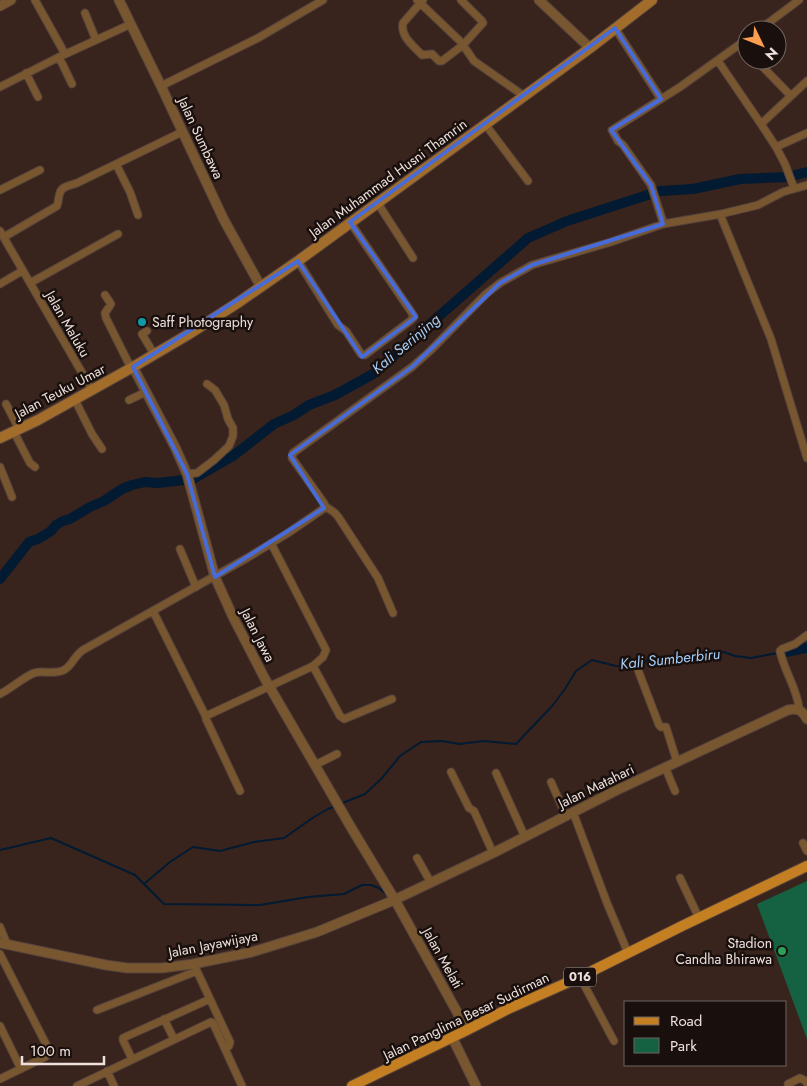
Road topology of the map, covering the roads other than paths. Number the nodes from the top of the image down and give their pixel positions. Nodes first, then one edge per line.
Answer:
1 (11, 0) edge
2 (35, 0) edge
3 (118, 0) edge
4 (323, 0) edge
5 (461, 0) edge
6 (539, 0) edge
7 (652, 0) edge
8 (799, 0) edge
9 (420, 1) edge
10 (0, 6) edge
11 (84, 13) dead end
12 (772, 20) edge
13 (130, 24) junction
14 (615, 28) junction
15 (96, 40) junction
16 (463, 45) junction
17 (737, 47) edge
18 (590, 48) junction
19 (62, 56) junction
20 (718, 61) junction
21 (766, 70) edge
22 (26, 73) junction
23 (807, 81) edge
24 (72, 84) dead end
25 (161, 86) junction
26 (0, 87) edge
27 (524, 96) junction
28 (791, 96) junction
29 (38, 97) dead end
30 (661, 99) junction
31 (485, 124) junction
32 (761, 124) junction
33 (182, 132) junction
34 (807, 133) edge
35 (776, 147) junction
36 (116, 164) junction
37 (40, 170) dead end
38 (528, 181) dead end
39 (807, 185) edge
40 (794, 188) junction
41 (0, 190) edge
42 (377, 202) junction
43 (721, 214) junction
44 (138, 215) dead end
45 (662, 221) junction
46 (350, 222) junction
47 (2, 234) edge
48 (118, 234) dead end
49 (413, 258) dead end
50 (298, 261) junction
51 (22, 271) junction
52 (30, 283) junction
53 (0, 284) edge
54 (260, 287) junction
55 (105, 295) dead end
56 (147, 331) dead end
57 (154, 354) junction
58 (132, 368) junction
59 (207, 384) dead end
60 (92, 390) junction
61 (146, 392) junction
62 (75, 400) junction
63 (129, 400) dead end
64 (6, 404) dead end
65 (16, 431) junction
66 (0, 438) edge
67 (102, 449) dead end
68 (807, 458) edge
69 (0, 467) edge
70 (35, 467) dead end
71 (188, 475) junction
72 (12, 497) dead end
73 (325, 506) junction
74 (272, 543) junction
75 (180, 549) dead end
76 (215, 577) junction
77 (196, 587) junction
78 (153, 610) junction
79 (393, 613) dead end
80 (807, 635) edge
81 (313, 666) junction
82 (638, 670) dead end
83 (269, 686) junction
84 (0, 694) edge
85 (392, 699) dead end
86 (799, 709) junction
87 (206, 717) junction
88 (807, 719) edge
89 (337, 754) dead end
90 (677, 762) junction
91 (315, 765) junction
92 (665, 767) junction
93 (451, 772) dead end
94 (496, 773) dead end
95 (552, 782) dead end
96 (240, 791) dead end
97 (675, 791) dead end
98 (569, 814) junction
99 (525, 837) junction
100 (803, 844) dead end
101 (807, 851) edge
102 (493, 853) junction
103 (417, 858) dead end
104 (807, 866) edge
105 (680, 878) dead end
106 (431, 883) junction
107 (392, 901) junction
108 (699, 918) junction
109 (0, 926) edge
110 (4, 943) edge
111 (628, 953) junction
112 (0, 954) edge
113 (195, 968) junction
114 (580, 977) junction
115 (210, 999) junction
116 (97, 1010) dead end
117 (164, 1019) junction
118 (0, 1026) edge
119 (467, 1030) junction
120 (452, 1038) junction
121 (174, 1039) junction
122 (614, 1041) dead end
123 (225, 1049) junction
124 (132, 1059) junction
125 (21, 1069) junction
126 (107, 1071) junction
127 (0, 1079) edge
128 (807, 1083) edge
129 (788, 1084) dead end
130 (77, 1086) edge
131 (114, 1086) edge
132 (242, 1086) edge
133 (352, 1086) edge
134 (476, 1086) edge

1 - 10 street
2 - 19 street
3 - 13 street, Jalan Sumbawa
4 - 25 street
5 - 16 street
6 - 18 street
7 - 14 main road, Jalan Muhammad Husni Thamrin
8 - 12 street
9 - 16 street
9 - 16 street
11 - 15 street
13 - 15 street
13 - 25 street, Jalan Sumbawa
14 - 18 main road, Jalan Muhammad Husni Thamrin
14 - 30 street
15 - 19 street
16 - 27 street
17 - 20 street
18 - 27 main road, Jalan Muhammad Husni Thamrin
19 - 22 street
19 - 24 street
20 - 30 street
20 - 32 street
21 - 28 street
22 - 26 street
22 - 29 street
23 - 28 street
25 - 33 street, Jalan Sumbawa
27 - 31 main road, Jalan Muhammad Husni Thamrin
28 - 32 street
30 - 45 street
31 - 38 street
31 - 42 main road, Jalan Muhammad Husni Thamrin
32 - 35 street
33 - 36 street
33 - 54 street, Jalan Sumbawa
34 - 35 street
35 - 40 street
36 - 44 street
36 - 47 street
37 - 41 street
39 - 40 street
40 - 43 street
42 - 46 main road, Jalan Muhammad Husni Thamrin
42 - 49 street
43 - 45 street
43 - 68 street
45 - 73 street
46 - 50 main road, Jalan Muhammad Husni Thamrin
46 - 50 street
47 - 51 street, Jalan Maluku
48 - 52 street
50 - 54 main road, Jalan Muhammad Husni Thamrin
51 - 52 street, Jalan Maluku
51 - 53 street
52 - 60 street, Jalan Maluku
54 - 57 main road, Jalan Muhammad Husni Thamrin
55 - 58 street
56 - 57 street
57 - 58 main road, Jalan Muhammad Husni Thamrin
58 - 60 main road, Jalan Teuku Umar
58 - 61 street, Jalan Jawa
59 - 71 street
60 - 62 main road, Jalan Teuku Umar
61 - 63 street
61 - 71 street, Jalan Jawa
62 - 65 main road, Jalan Teuku Umar
62 - 67 street
64 - 65 street
65 - 66 main road, Jalan Teuku Umar
65 - 70 street
69 - 72 street
71 - 76 street, Jalan Jawa
73 - 74 street
73 - 79 street
74 - 76 street
74 - 81 street
75 - 77 street
76 - 77 street
76 - 83 street, Jalan Jawa
77 - 78 street
78 - 84 street
78 - 87 street
80 - 86 street
81 - 83 street
81 - 85 street
82 - 90 street
83 - 87 street
83 - 91 street, Jalan Jawa
86 - 88 street
86 - 90 street, Jalan Matahari
87 - 96 street
89 - 91 street
90 - 92 street, Jalan Matahari
91 - 107 street, Jalan Jawa
92 - 97 street
92 - 98 street, Jalan Matahari
93 - 102 street
94 - 99 street
95 - 98 street
98 - 99 street, Jalan Matahari
98 - 111 street
99 - 102 street, Jalan Matahari
100 - 101 street
102 - 106 street, Jalan Matahari
103 - 106 street
104 - 108 main road, Jalan Panglima Besar Sudirman / 016
105 - 108 street
106 - 107 street, Jalan Matahari
107 - 113 street, Jalan Jayawijaya
107 - 119 street, Jalan Melati
108 - 111 main road, Jalan Panglima Besar Sudirman / 016
109 - 110 street
110 - 113 street, Jalan Jayawijaya
111 - 114 main road, Jalan Panglima Besar Sudirman / 016
112 - 125 street
113 - 115 street
113 - 116 street
114 - 119 main road, Jalan Panglima Besar Sudirman / 016
114 - 122 street
115 - 117 street
115 - 123 street
117 - 121 street
117 - 124 street
118 - 125 street
119 - 120 main road, Jalan Panglima Besar Sudirman / 016
120 - 133 main road, Jalan Panglima Besar Sudirman / 016
120 - 134 street
121 - 123 street
121 - 124 street
123 - 132 street
124 - 126 street
125 - 127 street
126 - 130 street
126 - 131 street
128 - 129 street

